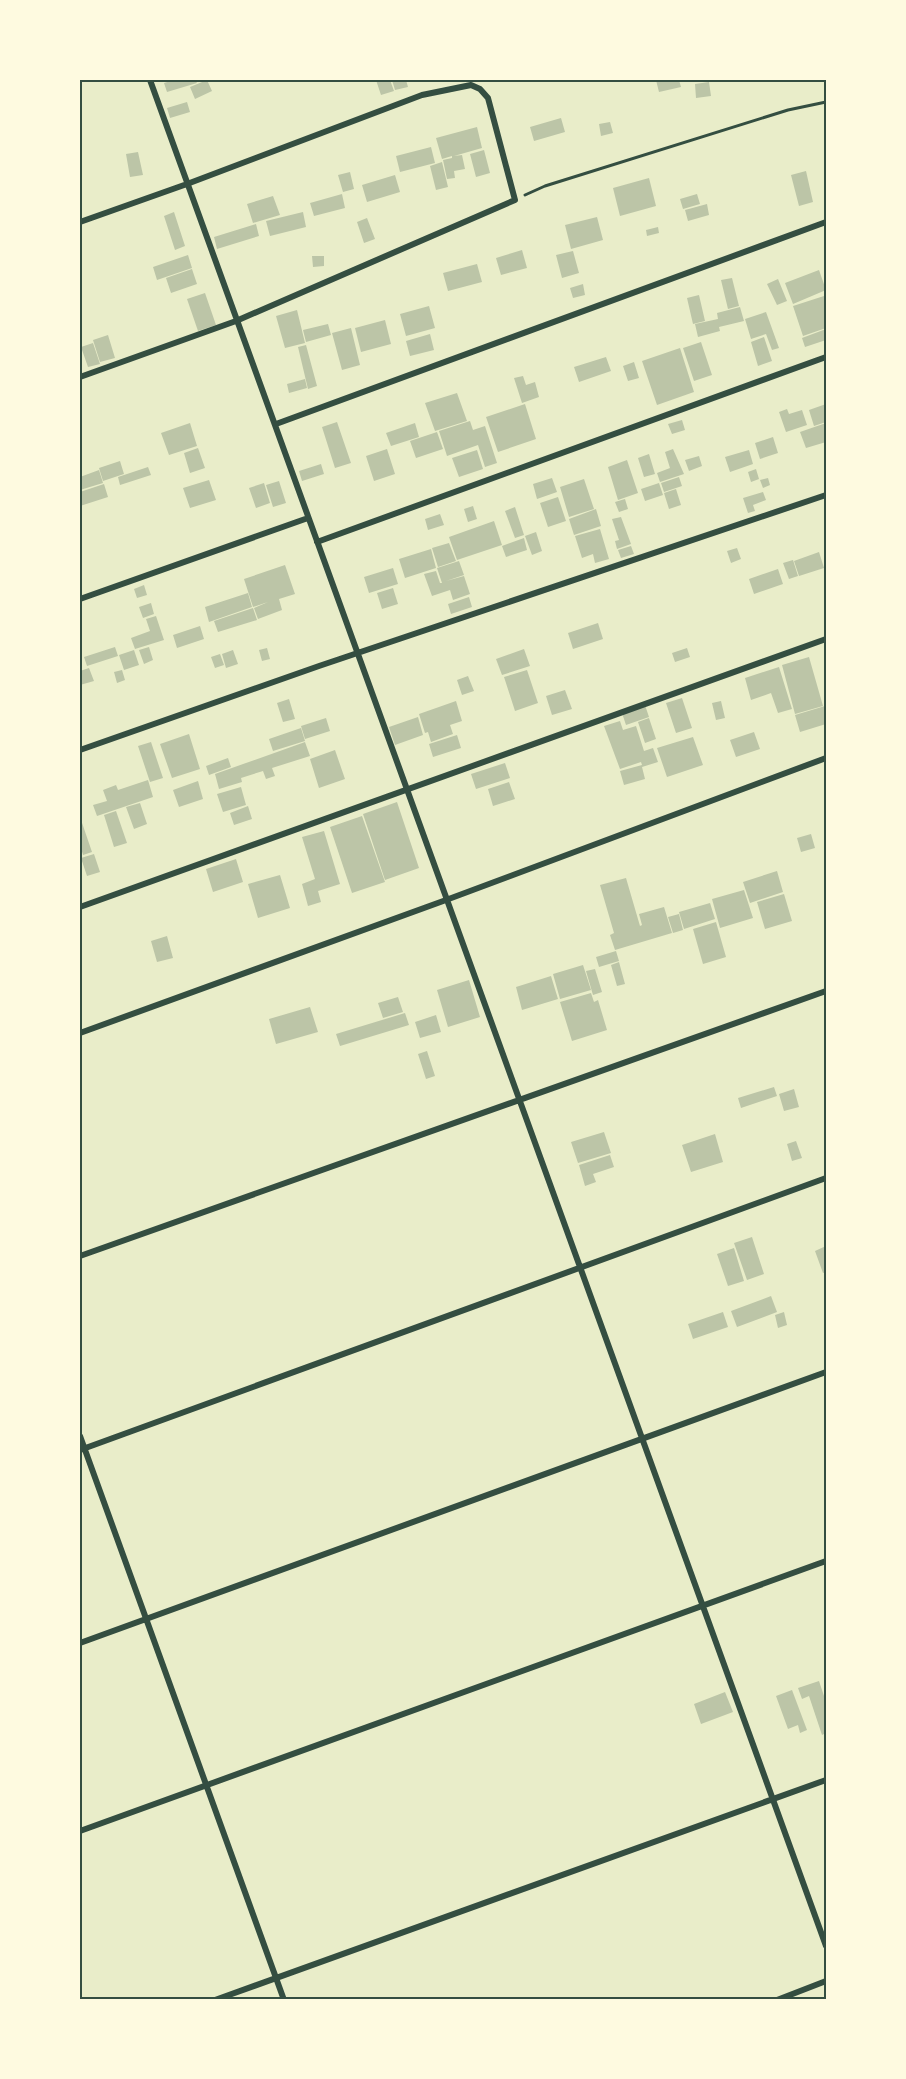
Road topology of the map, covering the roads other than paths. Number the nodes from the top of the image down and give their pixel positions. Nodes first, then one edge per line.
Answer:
1 (150, 80) edge
2 (187, 184) junction
3 (80, 222) edge
4 (826, 222) edge
5 (236, 321) junction
6 (826, 357) edge
7 (80, 377) edge
8 (276, 424) junction
9 (826, 495) edge
10 (308, 518) junction
11 (317, 543) junction
12 (80, 599) edge
13 (826, 639) edge
14 (357, 653) junction
15 (80, 750) edge
16 (825, 759) edge
17 (826, 767) edge
18 (406, 789) junction
19 (446, 900) junction
20 (80, 907) edge
21 (826, 991) edge
22 (80, 1033) edge
23 (519, 1100) junction
24 (826, 1178) edge
25 (80, 1256) edge
26 (580, 1268) junction
27 (826, 1372) edge
28 (80, 1436) edge
29 (642, 1439) junction
30 (82, 1449) edge
31 (826, 1561) edge
32 (703, 1606) junction
33 (146, 1619) junction
34 (80, 1643) edge
35 (826, 1780) edge
36 (206, 1785) junction
37 (773, 1799) junction
38 (80, 1831) edge
39 (826, 1946) edge
40 (276, 1977) junction
41 (826, 1982) edge
42 (215, 2000) edge
43 (284, 2000) edge
44 (777, 2000) edge

1 - 2 street
2 - 3 street
2 - 5 street
2 - 5 street
4 - 8 street
5 - 7 street
5 - 8 street
6 - 11 street
8 - 10 street
9 - 14 street
10 - 11 street
10 - 12 street
11 - 14 street
13 - 18 street
14 - 15 street
14 - 18 street
16 - 17 street
16 - 19 street
18 - 19 street
18 - 20 street
19 - 22 street
19 - 23 street
21 - 23 street
23 - 25 street
23 - 26 street
24 - 26 street
26 - 29 street
26 - 30 street
27 - 29 street
28 - 30 street
29 - 32 street
29 - 33 street
30 - 33 street
31 - 32 street
32 - 36 street
32 - 37 street
33 - 34 street
33 - 36 street
35 - 37 street
36 - 38 street
36 - 40 street
37 - 39 street
37 - 40 street
40 - 42 street
40 - 43 street
41 - 44 street

